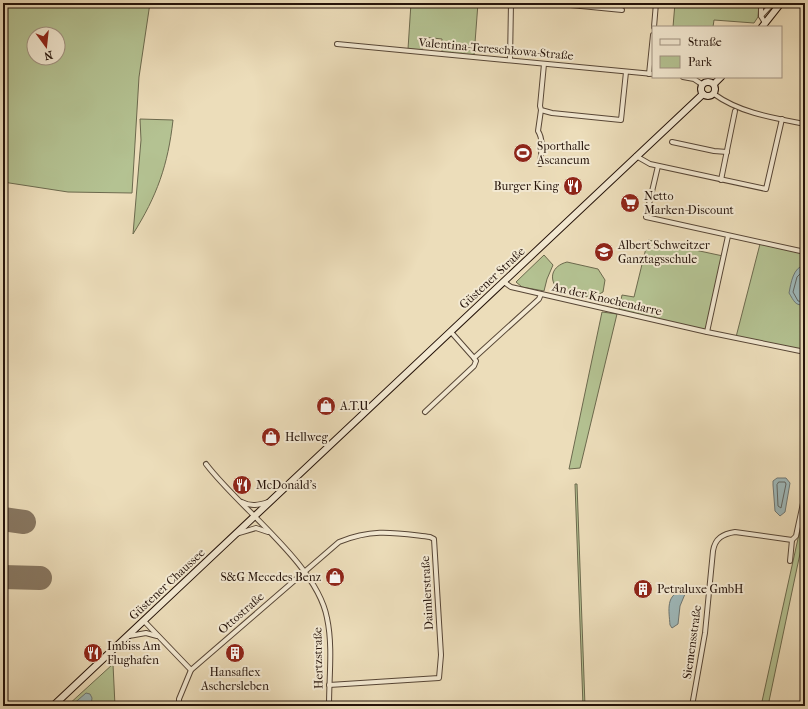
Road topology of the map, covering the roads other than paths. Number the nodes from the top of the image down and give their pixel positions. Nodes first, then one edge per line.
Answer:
1 (511, 3) edge
2 (549, 3) edge
3 (656, 3) edge
4 (761, 3) edge
5 (773, 3) edge
6 (781, 3) edge
7 (582, 4) edge
8 (622, 10) dead end
9 (761, 16) junction
10 (764, 25) edge
11 (654, 26) edge
12 (337, 44) dead end
13 (652, 54) edge
14 (510, 60) junction
15 (544, 64) junction
16 (626, 72) junction
17 (651, 74) edge
18 (688, 78) edge
19 (720, 78) edge
20 (714, 84) junction
21 (702, 85) junction
22 (703, 94) junction
23 (714, 94) junction
24 (541, 110) junction
25 (736, 110) dead end
26 (782, 119) junction
27 (805, 124) edge
28 (672, 142) dead end
29 (727, 152) junction
30 (636, 156) junction
31 (540, 164) dead end
32 (658, 166) junction
33 (721, 180) junction
34 (728, 236) junction
35 (805, 252) edge
36 (504, 282) junction
37 (541, 294) junction
38 (451, 332) junction
39 (707, 332) junction
40 (805, 352) edge
41 (474, 358) junction
42 (425, 412) dead end
43 (206, 464) dead end
44 (296, 478) joint
45 (805, 494) edge
46 (238, 500) junction
47 (271, 501) junction
48 (254, 517) junction
49 (270, 533) junction
50 (236, 534) junction
51 (792, 540) junction
52 (790, 561) dead end
53 (304, 572) junction
54 (144, 621) junction
55 (128, 636) junction
56 (159, 637) junction
57 (191, 670) junction
58 (329, 685) junction
59 (53, 706) edge
60 (179, 706) edge
61 (329, 706) edge
62 (692, 706) edge

1 - 14 street
2 - 7 street
3 - 11 street
4 - 9 street
5 - 9 street
6 - 10 main road
7 - 8 street
9 - 10 street
12 - 14 street, Valentina-Tereschkowa-Straße
13 - 17 street
14 - 15 street, Valentina-Tereschkowa-Straße
15 - 16 street, Valentina-Tereschkowa-Straße
15 - 24 street
16 - 17 street, Valentina-Tereschkowa-Straße
16 - 24 street
18 - 21 street
19 - 20 main road
20 - 21 main road
20 - 23 main road
21 - 22 main road
22 - 23 main road
22 - 30 main road, Güstener Straße
23 - 26 street
24 - 31 street
25 - 29 street
26 - 27 street
26 - 33 street
28 - 29 street
29 - 33 street
30 - 32 street
30 - 36 main road, Güstener Straße
32 - 33 street
32 - 34 street
34 - 35 street
34 - 39 street
36 - 37 street, An der Knochendarre
36 - 38 main road, Güstener Straße
37 - 39 street, An der Knochendarre
37 - 41 street
38 - 41 street
38 - 44 main road, Güstener Straße
39 - 40 street, An der Knochendarre
41 - 42 street
43 - 46 street, Hertzstraße
44 - 47 main road, Güstener Chaussee
45 - 51 street
46 - 47 street
46 - 48 street, Hertzstraße
47 - 48 main road, Güstener Chaussee
48 - 49 street, Hertzstraße
48 - 50 main road, Güstener Chaussee
49 - 50 street
49 - 53 street, Hertzstraße
50 - 54 main road, Güstener Chaussee
51 - 52 street
51 - 62 street, Siemensstraße
53 - 57 street, Ottostraße
53 - 58 street, Hertzstraße
53 - 58 street, Daimlerstraße
54 - 55 main road, Güstener Chaussee
54 - 56 street
55 - 56 street
55 - 59 main road, Güstener Chaussee
56 - 57 street
57 - 60 street
58 - 61 street, Hertzstraße

